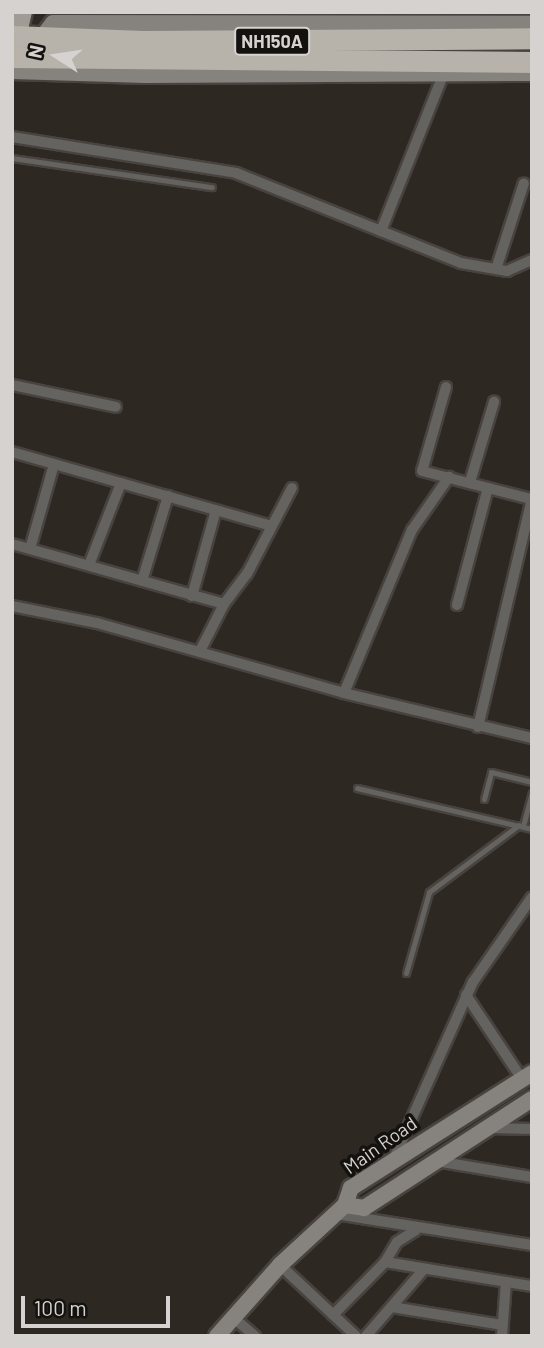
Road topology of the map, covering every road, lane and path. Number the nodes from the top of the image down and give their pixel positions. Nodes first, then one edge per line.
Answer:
1 (23, 12) edge
2 (460, 18) edge
3 (240, 19) edge
4 (532, 24) edge
5 (15, 36) edge
6 (43, 36) junction
7 (532, 38) edge
8 (12, 58) edge
9 (532, 62) edge
10 (12, 71) edge
11 (532, 73) edge
12 (444, 74) junction
13 (12, 137) edge
14 (12, 158) edge
15 (524, 183) dead end
16 (212, 187) dead end
17 (381, 232) junction
18 (532, 260) edge
19 (496, 269) junction
20 (12, 385) edge
21 (446, 387) dead end
22 (494, 402) dead end
23 (116, 407) dead end
24 (12, 452) edge
25 (54, 464) junction
26 (449, 477) junction
27 (470, 482) junction
28 (121, 483) junction
29 (292, 488) dead end
30 (488, 488) junction
31 (167, 496) junction
32 (532, 498) edge
33 (216, 510) junction
34 (271, 526) junction
35 (12, 544) edge
36 (30, 549) junction
37 (89, 565) junction
38 (142, 581) junction
39 (192, 596) junction
40 (224, 604) junction
41 (457, 605) dead end
42 (12, 606) edge
43 (200, 651) junction
44 (344, 693) junction
45 (478, 727) junction
46 (532, 738) edge
47 (532, 782) edge
48 (357, 788) dead end
49 (532, 793) edge
50 (484, 799) dead end
51 (521, 826) junction
52 (532, 829) edge
53 (532, 897) edge
54 (406, 973) dead end
55 (467, 995) junction
56 (527, 1076) edge
57 (532, 1099) edge
58 (486, 1128) junction
59 (532, 1129) edge
60 (395, 1156) junction
61 (436, 1161) junction
62 (532, 1177) edge
63 (341, 1209) junction
64 (416, 1230) junction
65 (532, 1245) edge
66 (385, 1262) junction
67 (280, 1265) junction
68 (424, 1269) junction
69 (506, 1282) junction
70 (532, 1286) edge
71 (392, 1307) junction
72 (333, 1315) junction
73 (234, 1318) junction
74 (502, 1330) edge
75 (217, 1336) edge
76 (255, 1336) edge
77 (356, 1336) edge
78 (366, 1336) edge

1 - 5 main road
2 - 3 street
2 - 4 street
3 - 6 street
5 - 6 highway, NH150A
5 - 8 main road
6 - 7 highway, NH150A
8 - 9 highway, NH150A
10 - 12 street
11 - 12 street
12 - 17 street
13 - 17 street
14 - 16 lane
15 - 19 street
17 - 19 street
18 - 19 street
20 - 23 street
21 - 26 street
22 - 27 street
24 - 25 street
25 - 28 street
25 - 36 street
26 - 27 street
26 - 44 street
27 - 30 street
28 - 31 street
28 - 37 street
29 - 34 street
30 - 32 street
30 - 41 street
31 - 33 street
31 - 38 street
32 - 45 street
33 - 34 street
33 - 39 street
34 - 40 street
35 - 36 street
36 - 37 street
37 - 38 street
38 - 39 street
39 - 40 street
40 - 43 street
42 - 43 street
43 - 44 street
44 - 45 street
45 - 46 street
47 - 50 lane
48 - 51 lane
49 - 51 lane
51 - 52 lane
51 - 54 lane
53 - 55 street
55 - 56 street
55 - 60 street
56 - 60 street, Main Road
57 - 58 street
58 - 59 street
58 - 61 street
60 - 63 street, Main Road
61 - 62 street
61 - 63 street
63 - 64 street
63 - 67 street, Main Road
64 - 65 street
64 - 66 street
66 - 68 street
66 - 72 street
67 - 72 street
67 - 73 street, Main Road
68 - 69 street
68 - 71 street
69 - 70 street
69 - 74 street
71 - 74 street
71 - 78 street
72 - 77 street
73 - 75 street, Main Road
73 - 76 street

